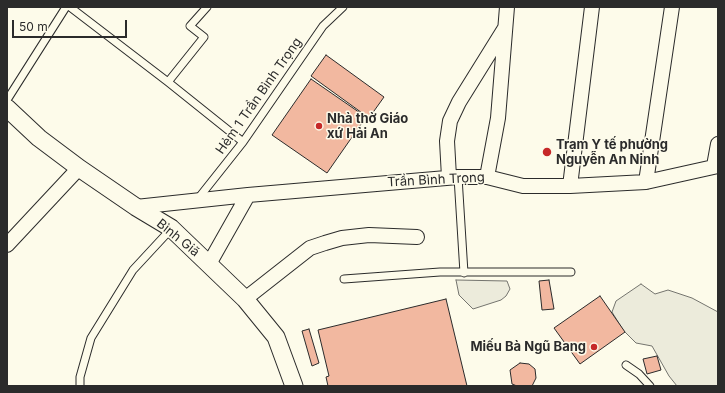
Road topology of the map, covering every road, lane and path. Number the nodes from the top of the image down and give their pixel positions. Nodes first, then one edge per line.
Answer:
1 (66, 7) edge
2 (70, 7) edge
3 (207, 7) edge
4 (342, 7) edge
5 (507, 7) edge
6 (592, 7) edge
7 (672, 7) edge
8 (506, 26) junction
9 (168, 82) junction
10 (7, 100) edge
11 (7, 108) edge
12 (243, 142) junction
13 (718, 144) edge
14 (716, 166) edge
15 (79, 168) junction
16 (453, 177) junction
17 (487, 177) junction
18 (646, 182) junction
19 (570, 186) junction
20 (248, 195) junction
21 (197, 200) junction
22 (136, 207) junction
23 (171, 228) junction
24 (417, 237) dead end
25 (7, 245) edge
26 (209, 264) junction
27 (571, 272) dead end
28 (464, 273) junction
29 (344, 279) dead end
30 (245, 299) junction
31 (626, 365) dead end
32 (80, 386) edge
33 (294, 386) edge
34 (650, 386) edge

1 - 10 lane
2 - 9 lane
3 - 9 lane
4 - 12 lane, Hẻm 1 Trần Bình Trọng
5 - 8 street
6 - 19 street
7 - 18 street
8 - 16 street
8 - 17 street
9 - 12 lane
11 - 15 street, Bình Giã
12 - 21 lane, Hẻm 1 Trần Bình Trọng
13 - 14 street
14 - 18 street, Trần Bình Trọng
15 - 22 street, Bình Giã
15 - 25 street
16 - 17 street, Trần Bình Trọng
16 - 20 street, Trần Bình Trọng
16 - 28 lane
17 - 19 street, Trần Bình Trọng
18 - 19 street, Trần Bình Trọng
20 - 21 street, Trần Bình Trọng
20 - 26 street
21 - 22 street, Trần Bình Trọng
22 - 23 street, Bình Giã
23 - 26 street, Bình Giã
23 - 32 lane
24 - 30 street
26 - 30 street, Bình Giã
27 - 28 lane
28 - 29 lane
30 - 33 street, Bình Giã
31 - 34 lane

